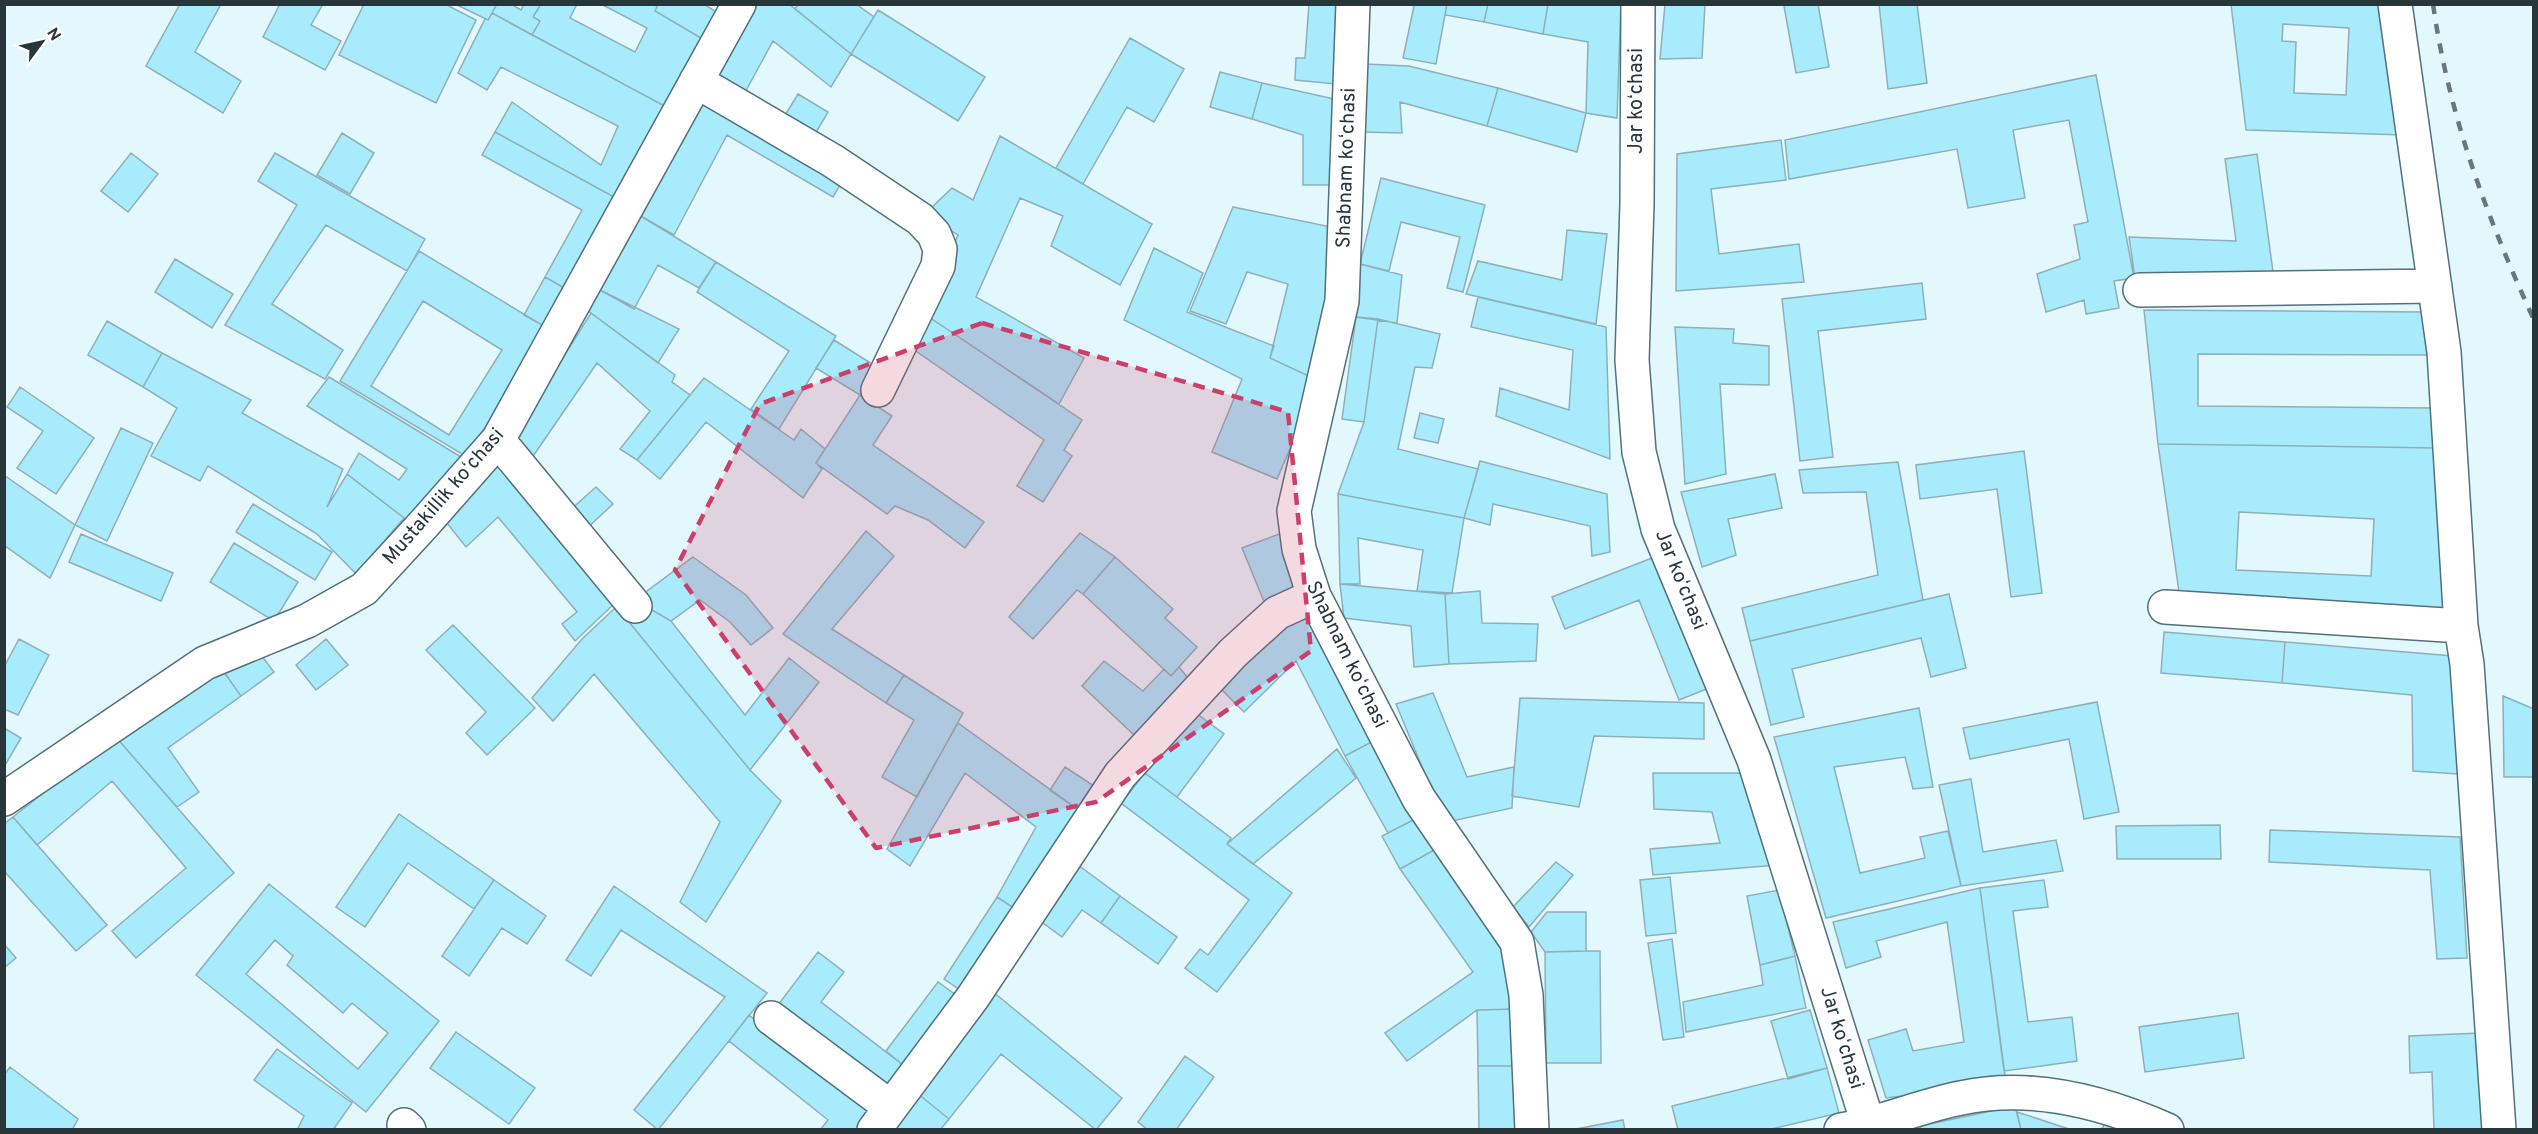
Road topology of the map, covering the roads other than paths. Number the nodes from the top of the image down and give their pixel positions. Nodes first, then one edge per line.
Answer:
1 (739, 4) edge
2 (1353, 4) edge
3 (1638, 4) edge
4 (2395, 4) edge
5 (696, 81) junction
6 (2435, 286) junction
7 (2140, 290) dead end
8 (878, 390) dead end
9 (498, 440) junction
10 (1314, 596) junction
11 (635, 606) dead end
12 (2165, 607) dead end
13 (2461, 626) junction
14 (4, 799) edge
15 (771, 1018) dead end
16 (881, 1118) edge
17 (1860, 1128) edge
18 (1532, 1130) edge
19 (2167, 1130) edge
20 (2499, 1130) edge

1 - 5 street, Mustakillik koʻchasi
2 - 10 street, Shabnam koʻchasi
3 - 17 street, Jar koʻchasi
4 - 6 street
5 - 8 street
5 - 9 street, Mustakillik koʻchasi
6 - 7 street
6 - 13 street
9 - 11 street
9 - 14 street, Mustakillik koʻchasi
10 - 16 street
10 - 18 street, Shabnam koʻchasi
12 - 13 street
13 - 20 street
15 - 16 street
17 - 19 street

